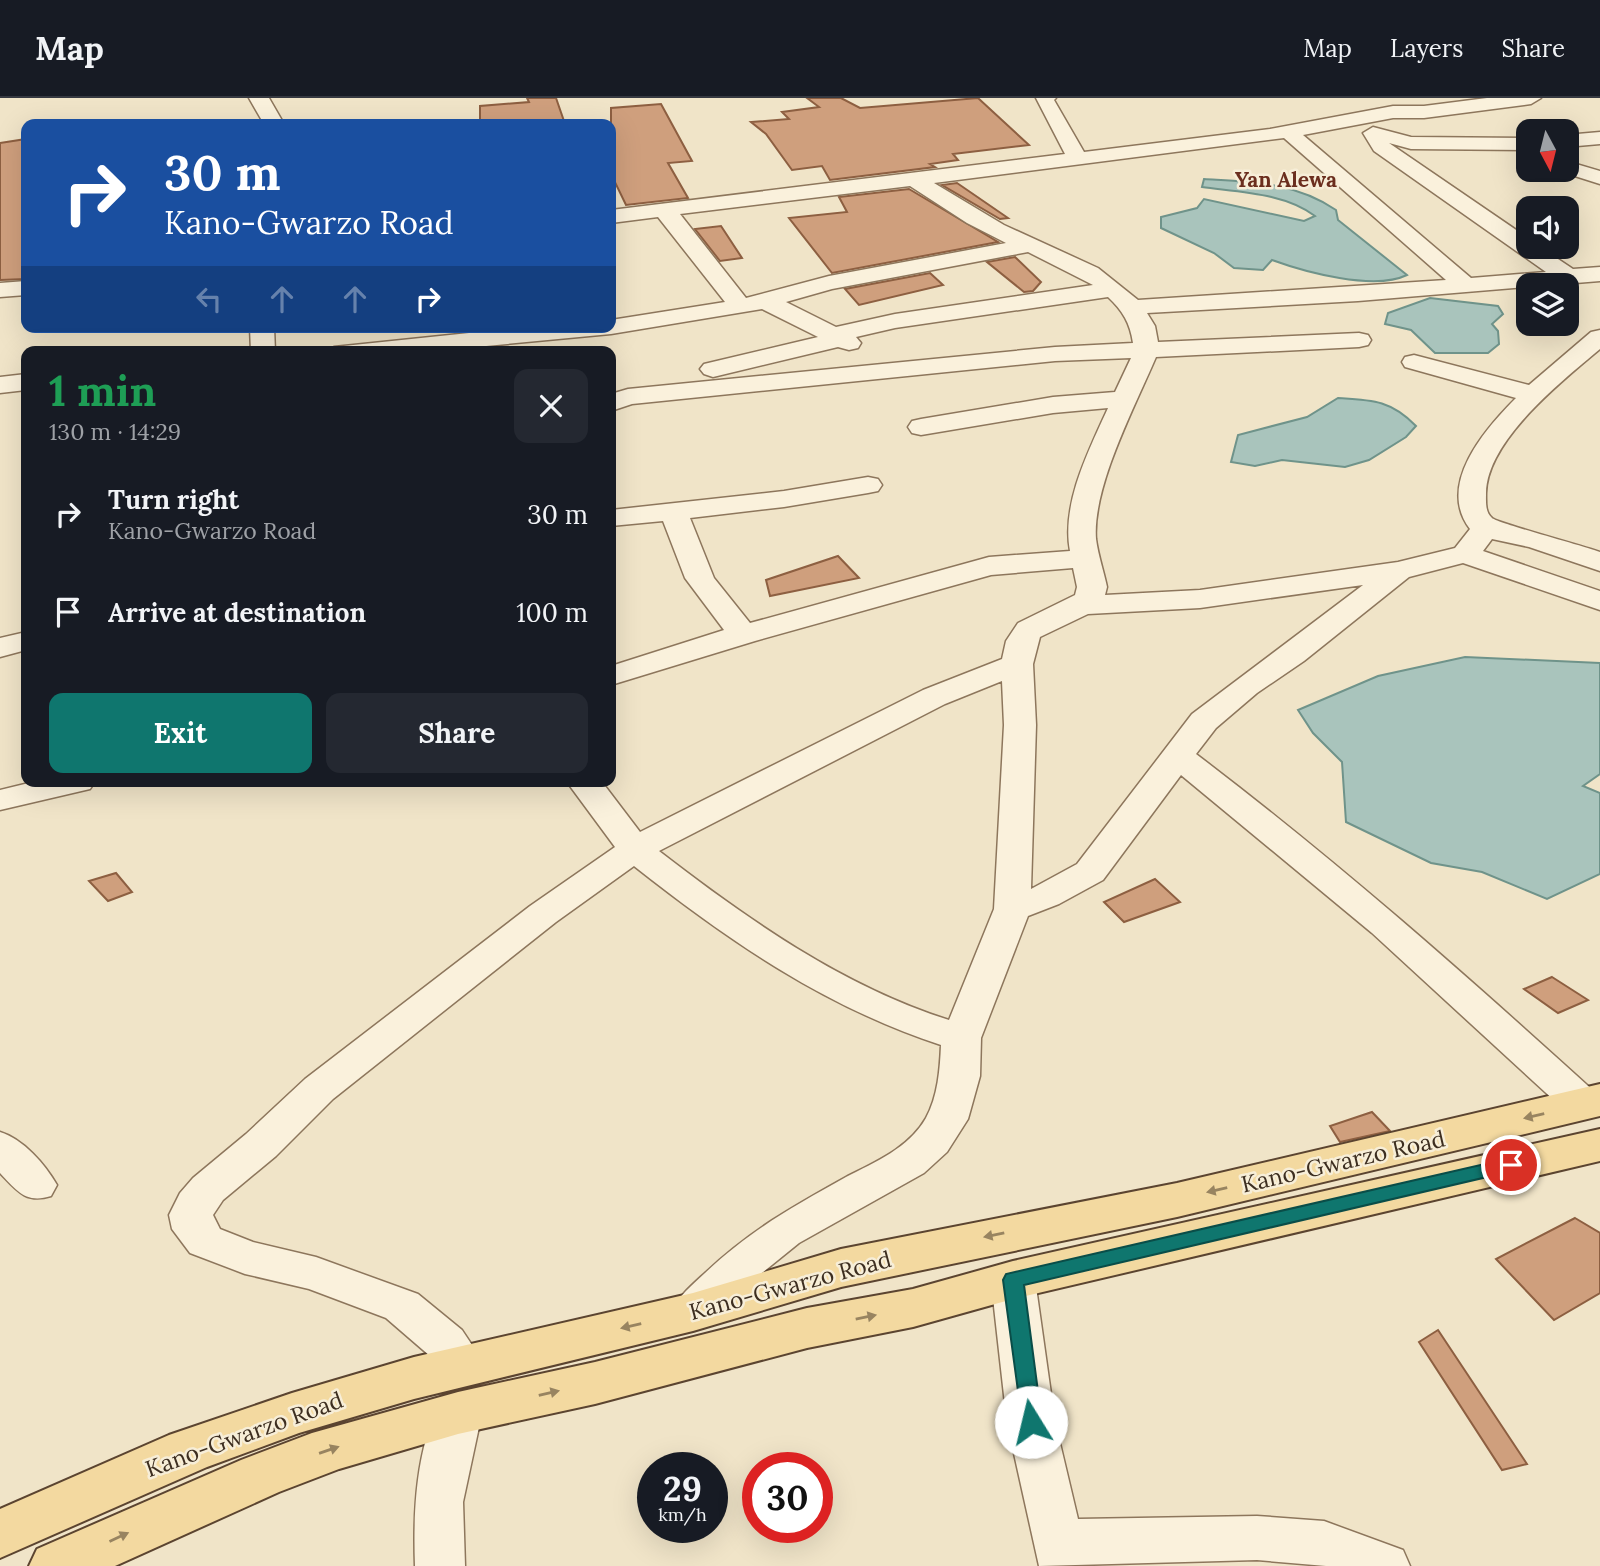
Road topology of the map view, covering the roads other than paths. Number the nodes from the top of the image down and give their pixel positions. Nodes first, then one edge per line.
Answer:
1 (259, 98) edge
2 (1046, 98) edge
3 (1531, 98) edge
4 (1401, 105) edge
5 (271, 119) edge
6 (1343, 124) junction
7 (1288, 132) junction
8 (1377, 134) junction
9 (1600, 138) edge
10 (1579, 140) edge
11 (1500, 144) junction
12 (1516, 144) edge
13 (1516, 148) edge
14 (1078, 158) junction
15 (1579, 171) edge
16 (1600, 178) edge
17 (914, 179) junction
18 (664, 210) junction
19 (616, 215) edge
20 (1030, 245) junction
21 (1563, 273) edge
22 (1600, 274) edge
23 (1579, 276) edge
24 (1516, 281) edge
25 (1466, 285) junction
26 (21, 288) edge
27 (0, 290) edge
28 (1123, 298) junction
29 (765, 301) junction
30 (739, 305) junction
31 (616, 326) edge
32 (545, 333) edge
33 (835, 337) junction
34 (1600, 337) edge
35 (1359, 340) dead end
36 (407, 346) edge
37 (1147, 350) junction
38 (1415, 362) dead end
39 (881, 371) junction
40 (21, 383) edge
41 (0, 385) edge
42 (618, 393) edge
43 (1536, 395) junction
44 (1127, 399) junction
45 (921, 427) dead end
46 (868, 485) dead end
47 (674, 512) junction
48 (616, 518) edge
49 (1486, 528) junction
50 (1465, 554) junction
51 (1085, 558) junction
52 (1600, 562) edge
53 (1399, 571) junction
54 (1600, 601) edge
55 (1082, 605) junction
56 (744, 634) junction
57 (21, 642) edge
58 (0, 648) edge
59 (1017, 664) junction
60 (616, 674) edge
61 (1178, 756) junction
62 (56, 787) edge
63 (588, 787) edge
64 (0, 800) edge
65 (635, 849) junction
66 (1012, 909) junction
67 (961, 1038) junction
68 (1594, 1116) edge
69 (0, 1147) edge
70 (36, 1185) dead end
71 (1013, 1280) junction
72 (787, 1284) junction
73 (693, 1312) junction
74 (807, 1328) junction
75 (461, 1390) junction
76 (0, 1534) edge
77 (1061, 1553) edge
78 (57, 1566) edge
79 (440, 1566) edge
80 (1385, 1566) edge

1 - 5 street
2 - 14 street
3 - 4 street
4 - 6 street
6 - 7 street
6 - 8 street
7 - 14 street
7 - 25 street
8 - 11 street
8 - 21 street
9 - 10 street
11 - 12 street
11 - 13 street
14 - 17 street
15 - 16 street
17 - 18 street
17 - 20 street
18 - 19 street
18 - 30 street
20 - 28 street
20 - 29 street
22 - 23 street
24 - 25 street
25 - 28 street
26 - 27 street
28 - 33 street
28 - 37 street
29 - 30 street
29 - 33 street
30 - 31 street
32 - 36 street
33 - 39 street
33 - 42 street
34 - 43 street
35 - 37 street
37 - 39 street
37 - 44 street
38 - 43 street
39 - 42 street
40 - 41 street
43 - 49 street
44 - 45 street
44 - 51 street
46 - 47 street
47 - 48 street
47 - 56 street
49 - 50 street
49 - 52 street
50 - 53 street
50 - 54 street
51 - 55 street
51 - 56 street
53 - 55 street
53 - 61 street
55 - 59 street
56 - 60 street
57 - 58 street
59 - 65 street
59 - 66 street
61 - 66 street
61 - 68 street
62 - 64 street
63 - 65 street
65 - 67 street
65 - 75 street
66 - 67 street
67 - 73 street
68 - 71 main road, Kano-Gwarzo Road
68 -> 72 main road, Kano-Gwarzo Road
69 - 70 street
74 -> 71 main road, Kano-Gwarzo Road
71 - 77 street
72 - 73 main road, Kano-Gwarzo Road
72 - 74 main road
73 -> 75 main road, Kano-Gwarzo Road
75 -> 74 main road, Kano-Gwarzo Road
75 - 76 main road, Kano-Gwarzo Road
78 -> 75 main road, Kano-Gwarzo Road
75 - 79 street
77 - 80 street

